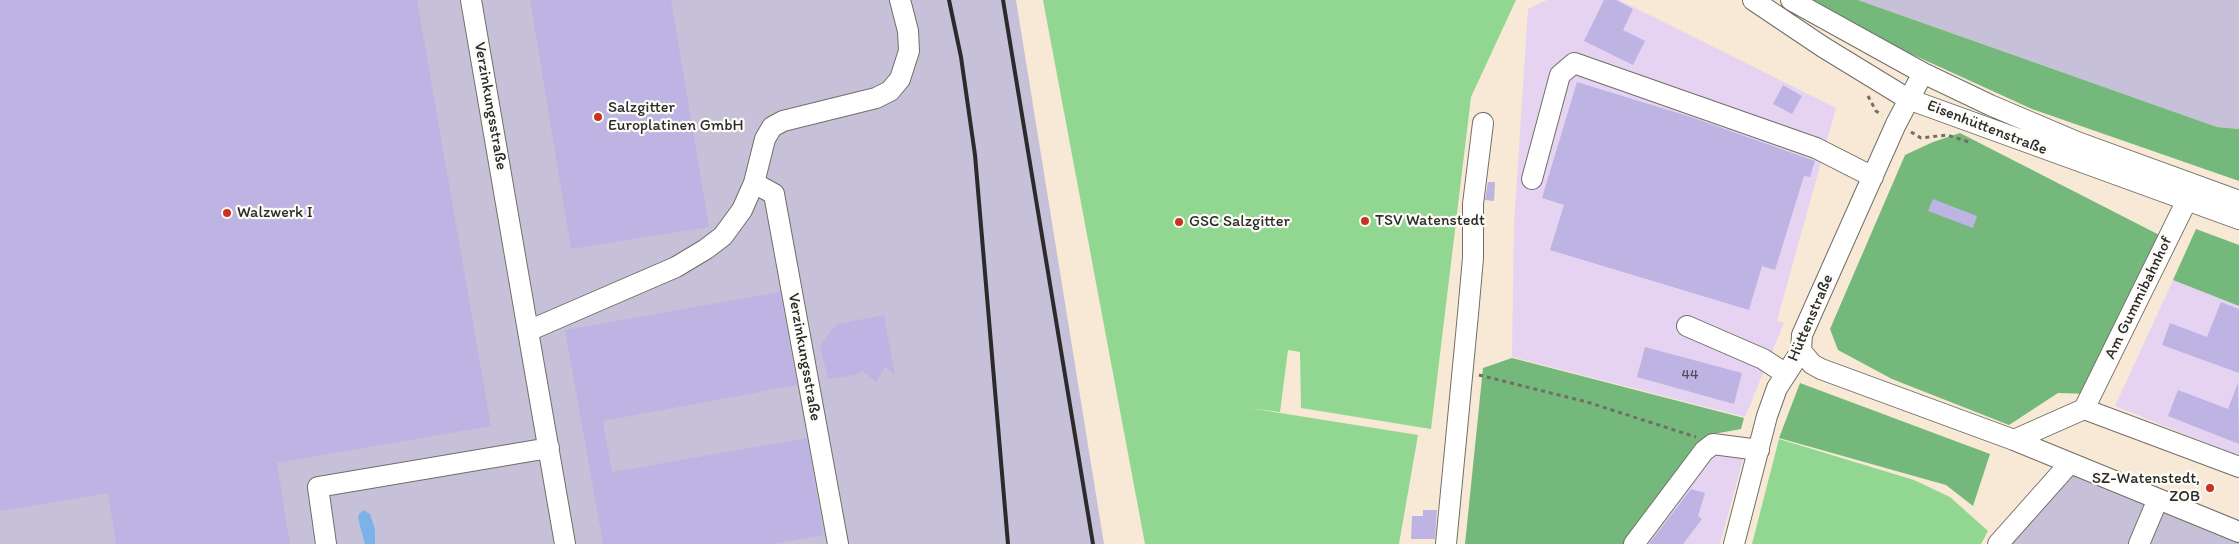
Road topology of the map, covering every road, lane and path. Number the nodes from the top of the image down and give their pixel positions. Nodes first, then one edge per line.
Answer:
1 (471, 0) edge
2 (900, 0) edge
3 (1753, 0) edge
4 (1791, 0) edge
5 (1923, 73) junction
6 (1908, 99) junction
7 (1483, 123) dead end
8 (1873, 177) junction
9 (1532, 179) dead end
10 (754, 183) junction
11 (2191, 193) junction
12 (2239, 200) edge
13 (2239, 219) edge
14 (1686, 326) dead end
15 (528, 330) junction
16 (1801, 351) junction
17 (1462, 372) junction
18 (1786, 374) junction
19 (2084, 409) junction
20 (2014, 440) junction
21 (1713, 444) junction
22 (549, 448) junction
23 (1758, 450) junction
24 (2070, 463) junction
25 (2239, 467) edge
26 (2158, 499) junction
27 (2239, 532) edge
28 (326, 544) edge
29 (565, 544) edge
30 (838, 544) edge
31 (1446, 544) edge
32 (1634, 544) edge
33 (1734, 544) edge
34 (1998, 544) edge
35 (2139, 544) edge

1 - 15 street, Verzinkungsstraße
2 - 10 street
3 - 6 street, Eisenhüttenstraße
4 - 5 street, Eisenhüttenstraße
5 - 6 street, Hüttenstraße
5 - 11 street, Eisenhüttenstraße
6 - 8 street, Hüttenstraße
6 - 11 street, Eisenhüttenstraße
7 - 17 street
8 - 9 street
8 - 16 street, Hüttenstraße
10 - 15 street
10 - 30 street, Verzinkungsstraße
11 - 12 street, Eisenhüttenstraße
11 - 13 street, Eisenhüttenstraße
11 - 19 street, Am Gummibahnhof
14 - 18 street
15 - 22 street, Verzinkungsstraße
16 - 18 street, Hüttenstraße
16 - 20 street
17 - 21 path
17 - 31 street
18 - 23 street, Hüttenstraße
19 - 20 street
19 - 25 street
20 - 24 street
21 - 23 street
21 - 32 street
22 - 28 street
22 - 29 street, Verzinkungsstraße
23 - 33 street, Hüttenstraße
24 - 26 street
24 - 34 street
26 - 27 street
26 - 35 street

